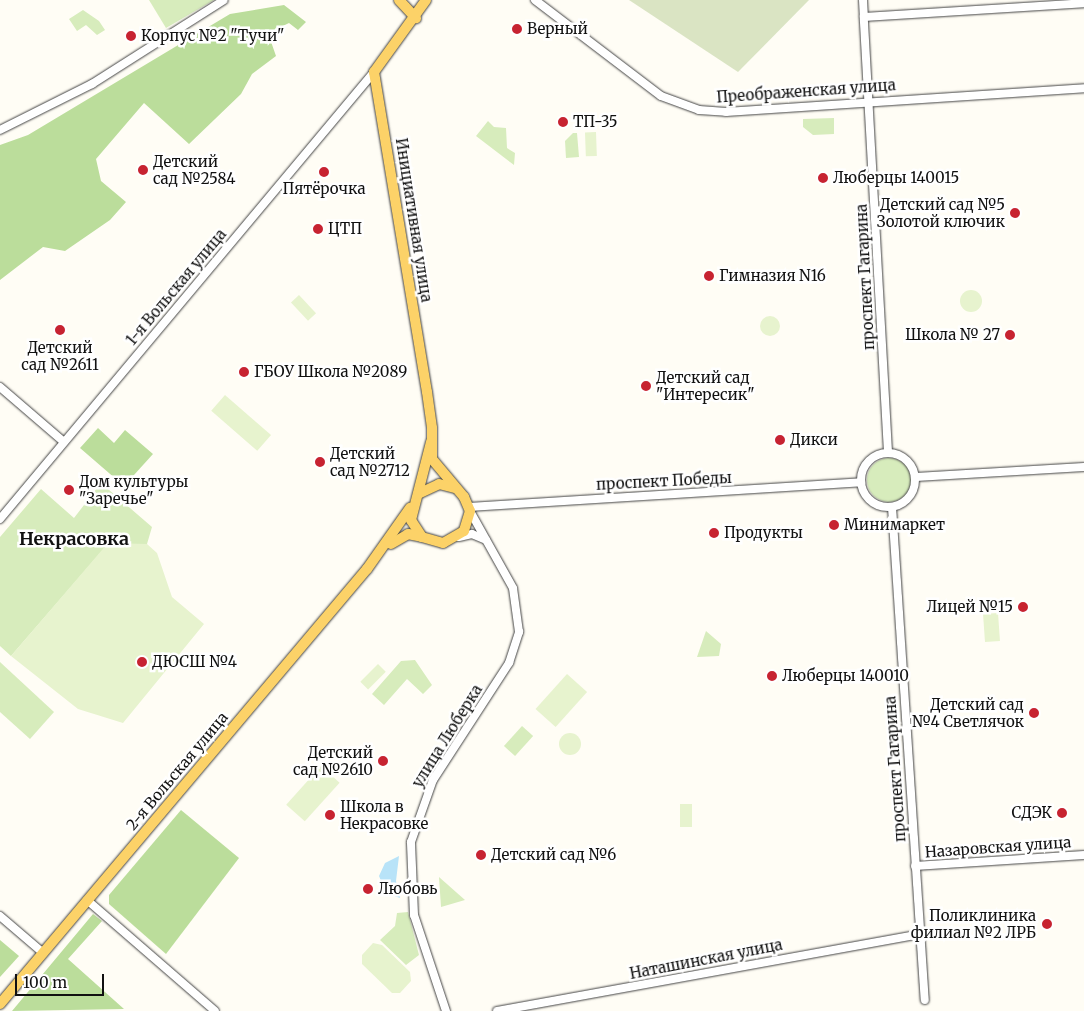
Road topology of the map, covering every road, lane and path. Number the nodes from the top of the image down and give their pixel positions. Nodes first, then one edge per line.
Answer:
1 (224, 0) edge
2 (398, 0) edge
3 (426, 0) edge
4 (434, 0) edge
5 (535, 0) edge
6 (863, 0) edge
7 (1084, 3) edge
8 (864, 17) junction
9 (416, 18) junction
10 (374, 72) junction
11 (1084, 88) edge
12 (869, 100) junction
13 (0, 130) edge
14 (0, 387) edge
15 (64, 442) junction
16 (431, 442) junction
17 (888, 452) junction
18 (1084, 468) edge
19 (916, 477) junction
20 (861, 482) junction
21 (460, 492) junction
22 (414, 501) junction
23 (892, 507) junction
24 (470, 509) junction
25 (0, 519) edge
26 (459, 536) junction
27 (422, 537) junction
28 (488, 541) junction
29 (378, 557) junction
30 (1084, 855) edge
31 (915, 866) junction
32 (88, 900) junction
33 (0, 916) edge
34 (919, 934) junction
35 (42, 952) junction
36 (925, 1000) dead end
37 (0, 1004) edge
38 (215, 1011) edge
39 (446, 1011) edge
40 (497, 1011) edge

1 - 13 street
2 - 9 main road
3 - 9 main road
4 - 9 main road
5 - 12 street, Преображенская улица
6 - 8 street, проспект Гагарина
7 - 8 street
8 - 12 street, проспект Гагарина
9 - 10 main road
10 - 15 street, 1-я Вольская улица
10 - 16 main road, Инициативная улица
11 - 12 street, Преображенская улица
12 - 17 street, проспект Гагарина
14 - 15 street
15 - 25 street, 1-я Вольская улица
16 - 21 main road, Инициативная улица
16 - 22 main road, Инициативная улица
17 - 19 street
17 - 20 street
18 - 19 street
19 - 23 street
20 - 23 street
20 - 24 street, проспект Победы
21 - 22 main road
21 - 24 main road, Инициативная улица
22 - 27 main road, Инициативная улица
22 - 29 main road, 2-я Вольская улица
23 - 31 street, проспект Гагарина
24 - 26 main road
24 - 28 street, улица Люберка
26 - 27 main road
26 - 28 street
27 - 29 main road, 2-я Вольская улица
28 - 39 street, улица Люберка
29 - 32 main road, 2-я Вольская улица
30 - 31 street, Назаровская улица
31 - 34 street, проспект Гагарина
32 - 35 main road, 2-я Вольская улица
32 - 38 street
33 - 35 street
34 - 36 street, проспект Гагарина
34 - 40 street, Наташинская улица
35 - 37 main road, 2-я Вольская улица

